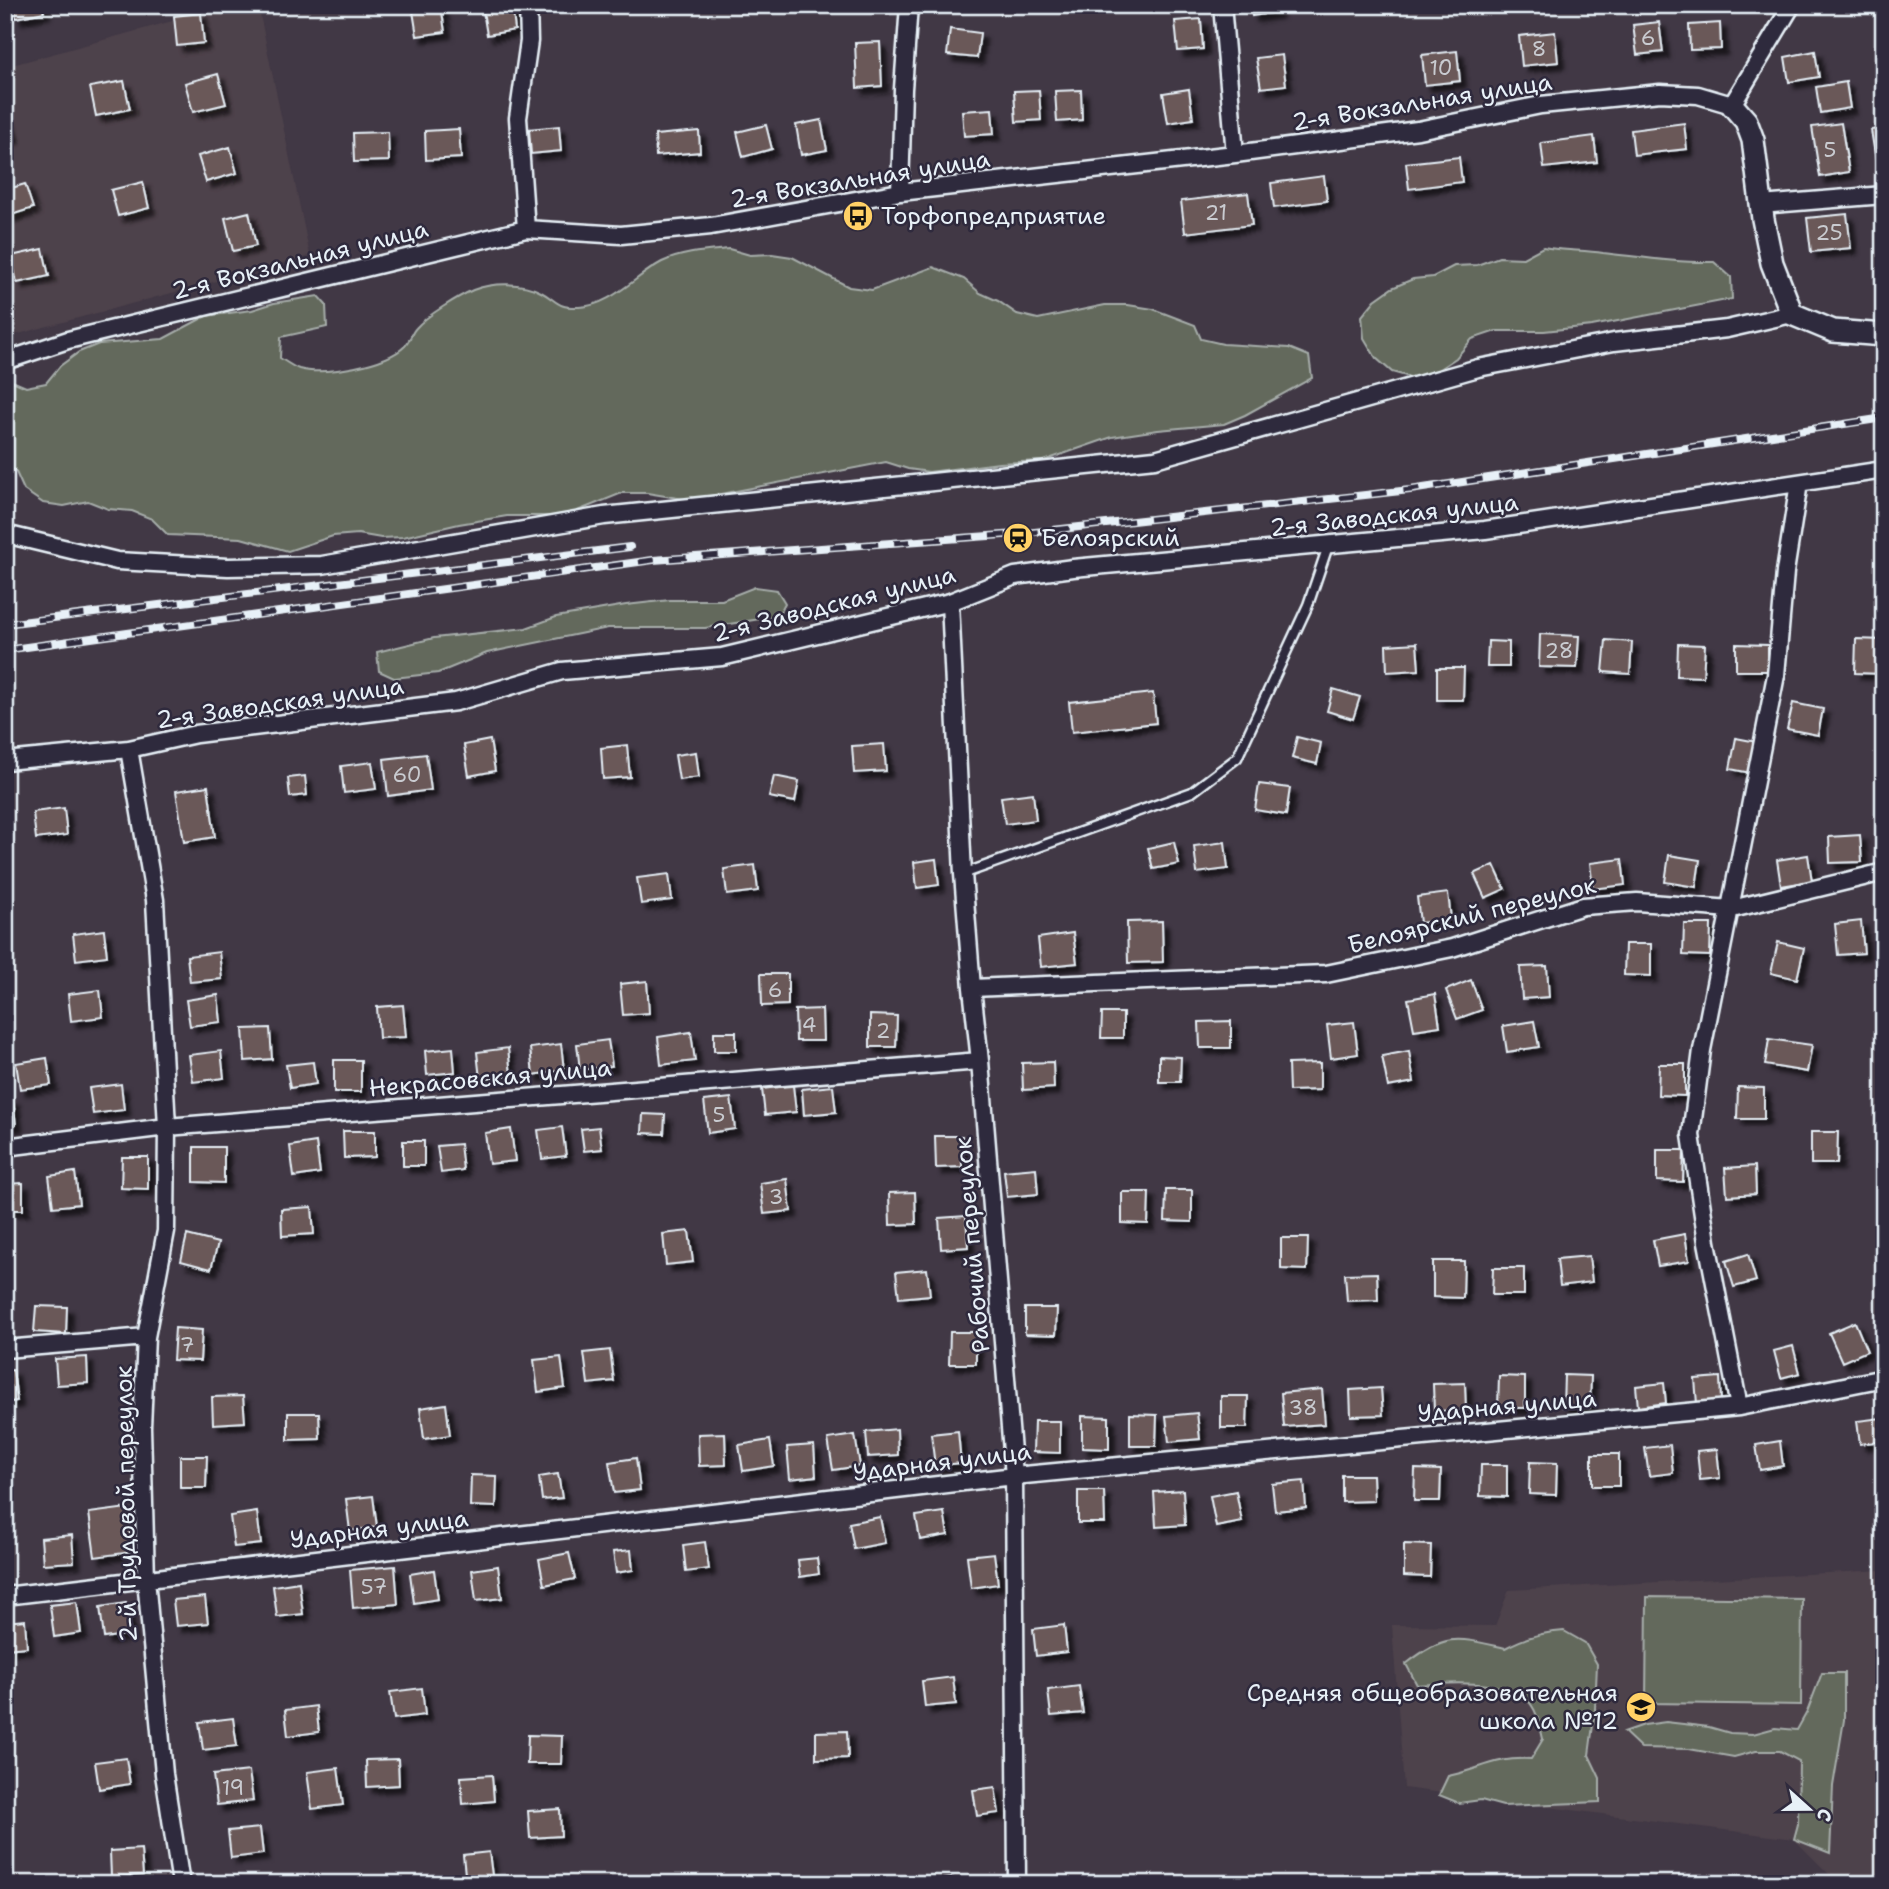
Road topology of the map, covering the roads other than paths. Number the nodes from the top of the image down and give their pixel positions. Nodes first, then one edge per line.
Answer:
1 (528, 5) edge
2 (909, 5) edge
3 (1222, 5) edge
4 (1792, 5) edge
5 (1732, 105) junction
6 (1235, 154) junction
7 (900, 192) junction
8 (1884, 195) edge
9 (1761, 205) junction
10 (526, 229) junction
11 (1792, 314) junction
12 (1884, 335) edge
13 (5, 361) edge
14 (1884, 470) edge
15 (1799, 483) junction
16 (5, 534) edge
17 (1328, 546) junction
18 (950, 603) junction
19 (128, 749) junction
20 (5, 761) edge
21 (1884, 872) edge
22 (963, 873) junction
23 (1732, 909) junction
24 (972, 988) junction
25 (980, 1061) junction
26 (167, 1127) junction
27 (5, 1147) edge
28 (146, 1337) junction
29 (5, 1349) edge
30 (1884, 1378) edge
31 (1739, 1407) junction
32 (1014, 1476) junction
33 (146, 1579) junction
34 (5, 1596) edge
35 (181, 1884) edge
36 (1017, 1884) edge

1 - 10 street
2 - 7 street
3 - 6 street
4 - 5 street
5 - 6 street, 2-я Вокзальная улица
5 - 9 street
6 - 7 street, 2-я Вокзальная улица
7 - 10 street, 2-я Вокзальная улица
8 - 9 street
9 - 11 street
10 - 13 street, 2-я Вокзальная улица
11 - 12 street
11 - 16 street
14 - 15 street, 2-я Заводская улица
15 - 17 street, 2-я Заводская улица
15 - 23 street
17 - 18 street, 2-я Заводская улица
17 - 22 lane
18 - 19 street, 2-я Заводская улица
18 - 22 street, Рабочий переулок
19 - 20 street, 2-я Заводская улица
19 - 26 street, 2-й Трудовой переулок
21 - 23 street, Белоярский переулок
22 - 24 street, Рабочий переулок
23 - 24 street, Белоярский переулок
23 - 31 street
24 - 25 street, Рабочий переулок
25 - 26 street, Некрасовская улица
25 - 32 street, Рабочий переулок
26 - 27 street, Некрасовская улица
26 - 28 street, 2-й Трудовой переулок
28 - 29 street
28 - 33 street, 2-й Трудовой переулок
30 - 31 street, Ударная улица
31 - 32 street, Ударная улица
32 - 33 street, Ударная улица
32 - 36 street, Рабочий переулок
33 - 34 street, Ударная улица
33 - 35 street, 2-й Трудовой переулок

